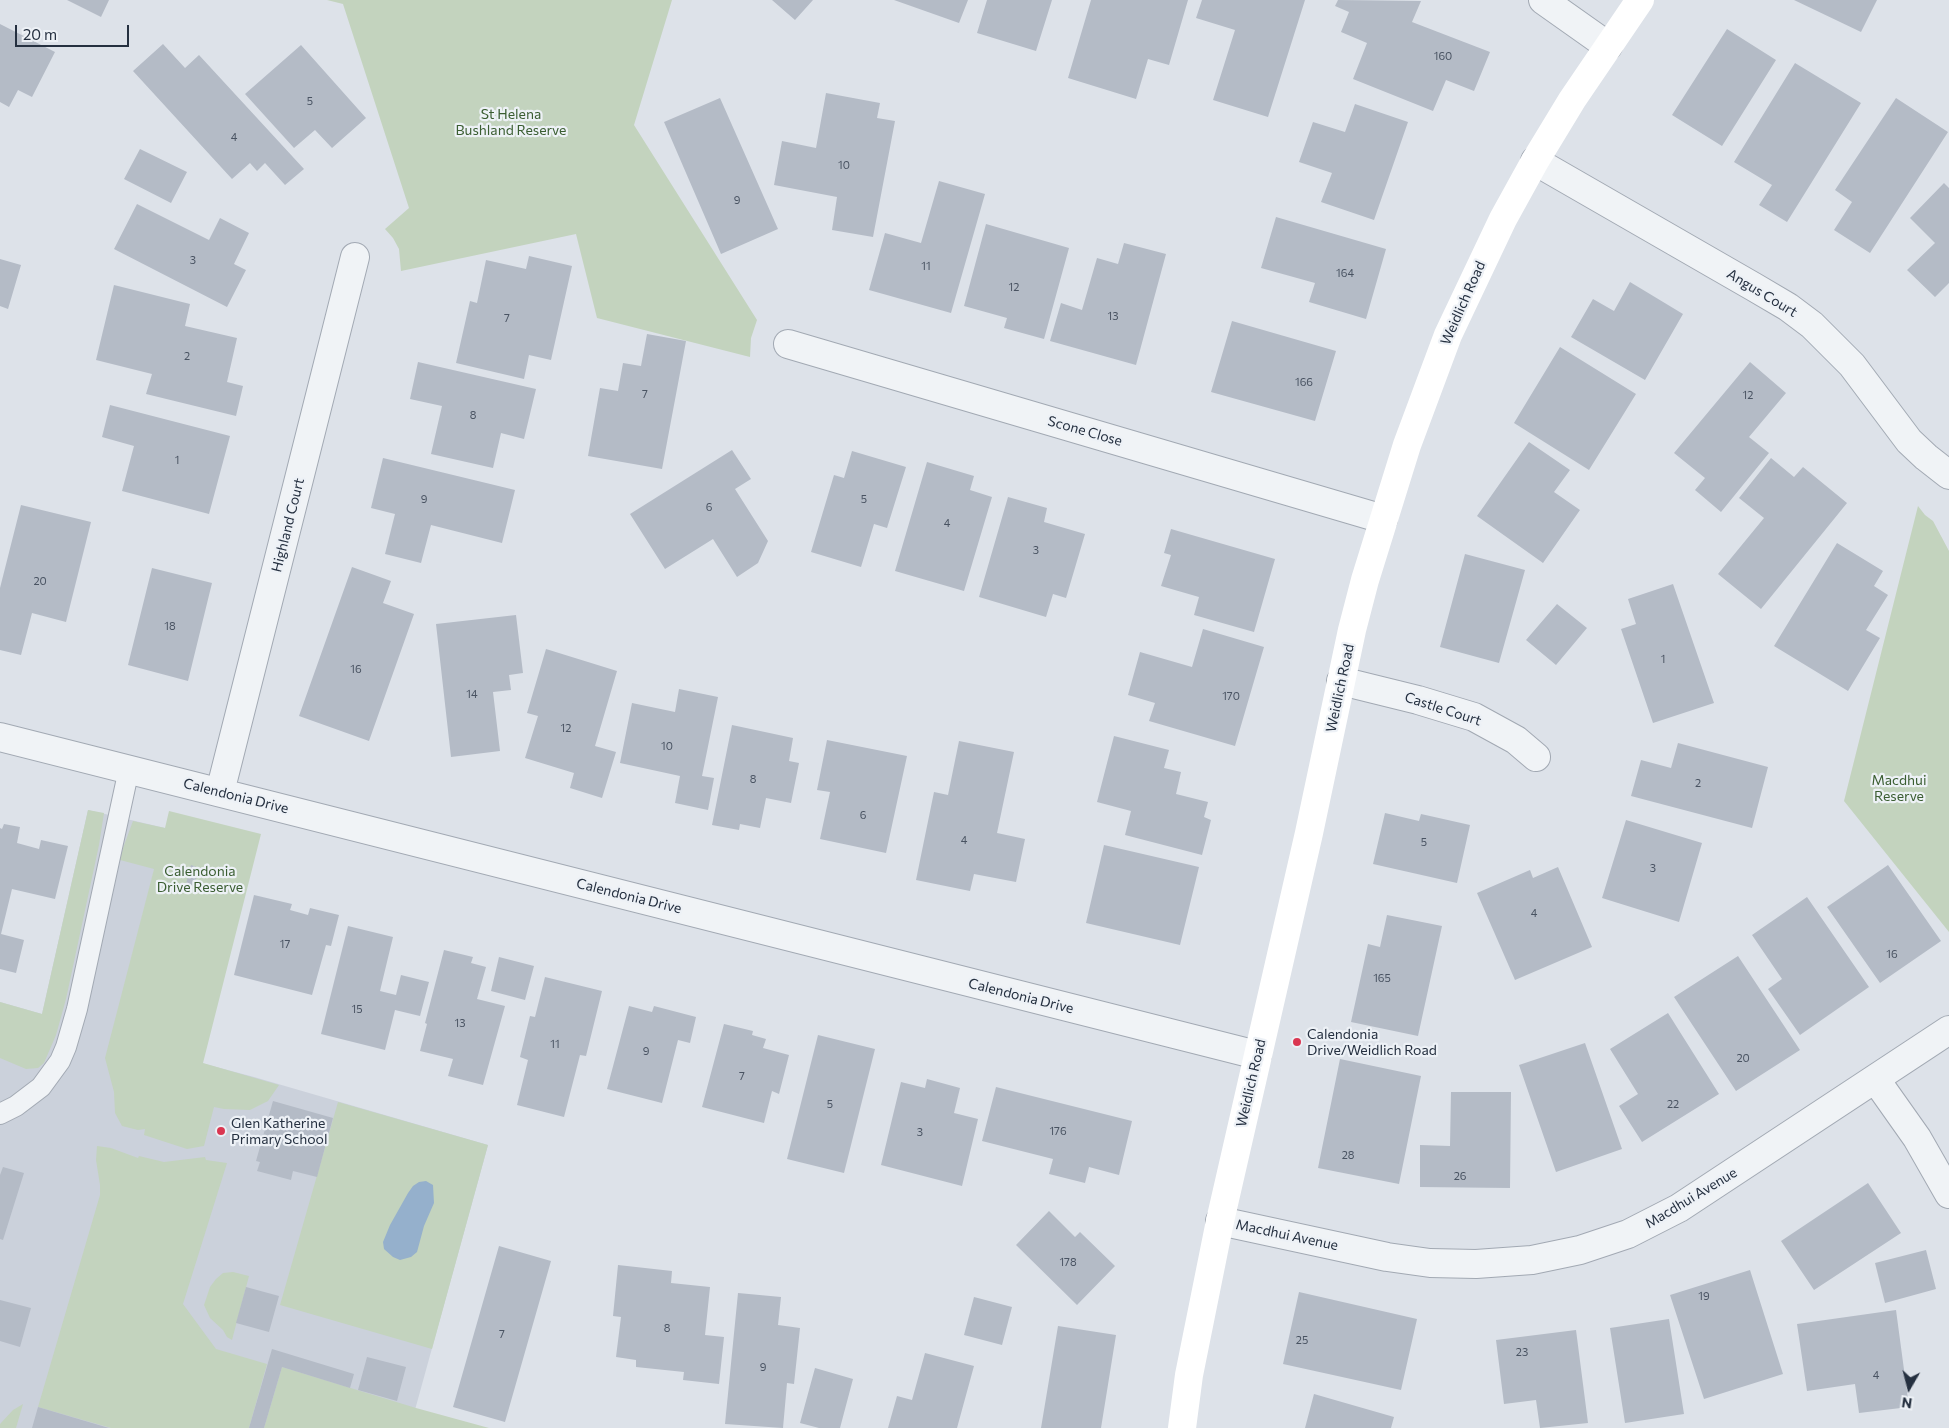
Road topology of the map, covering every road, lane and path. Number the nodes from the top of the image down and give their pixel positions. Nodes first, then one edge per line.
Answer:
1 (1542, 0) edge
2 (1640, 0) edge
3 (1608, 46) junction
4 (1535, 161) junction
5 (355, 257) dead end
6 (788, 344) dead end
7 (1949, 475) edge
8 (1383, 519) junction
9 (1341, 681) junction
10 (0, 737) edge
11 (1536, 756) dead end
12 (129, 769) junction
13 (220, 792) junction
14 (1949, 1030) edge
15 (1257, 1055) junction
16 (1876, 1080) junction
17 (0, 1114) edge
18 (1949, 1194) edge
19 (1220, 1221) junction
20 (1182, 1428) edge

1 - 3 street
2 - 3 street, Weidlich Road
3 - 4 street, Weidlich Road
4 - 7 street, Angus Court
4 - 8 street, Weidlich Road
5 - 13 street, Highland Court
6 - 8 street, Scone Close
8 - 9 street, Weidlich Road
9 - 11 street, Castle Court
9 - 15 street, Weidlich Road
10 - 12 street, Calendonia Drive
12 - 13 street, Calendonia Drive
12 - 17 lane
13 - 15 street, Calendonia Drive
14 - 16 street, Macdhui Avenue
15 - 19 street, Weidlich Road
16 - 18 street
16 - 19 street, Macdhui Avenue
19 - 20 street, Weidlich Road

